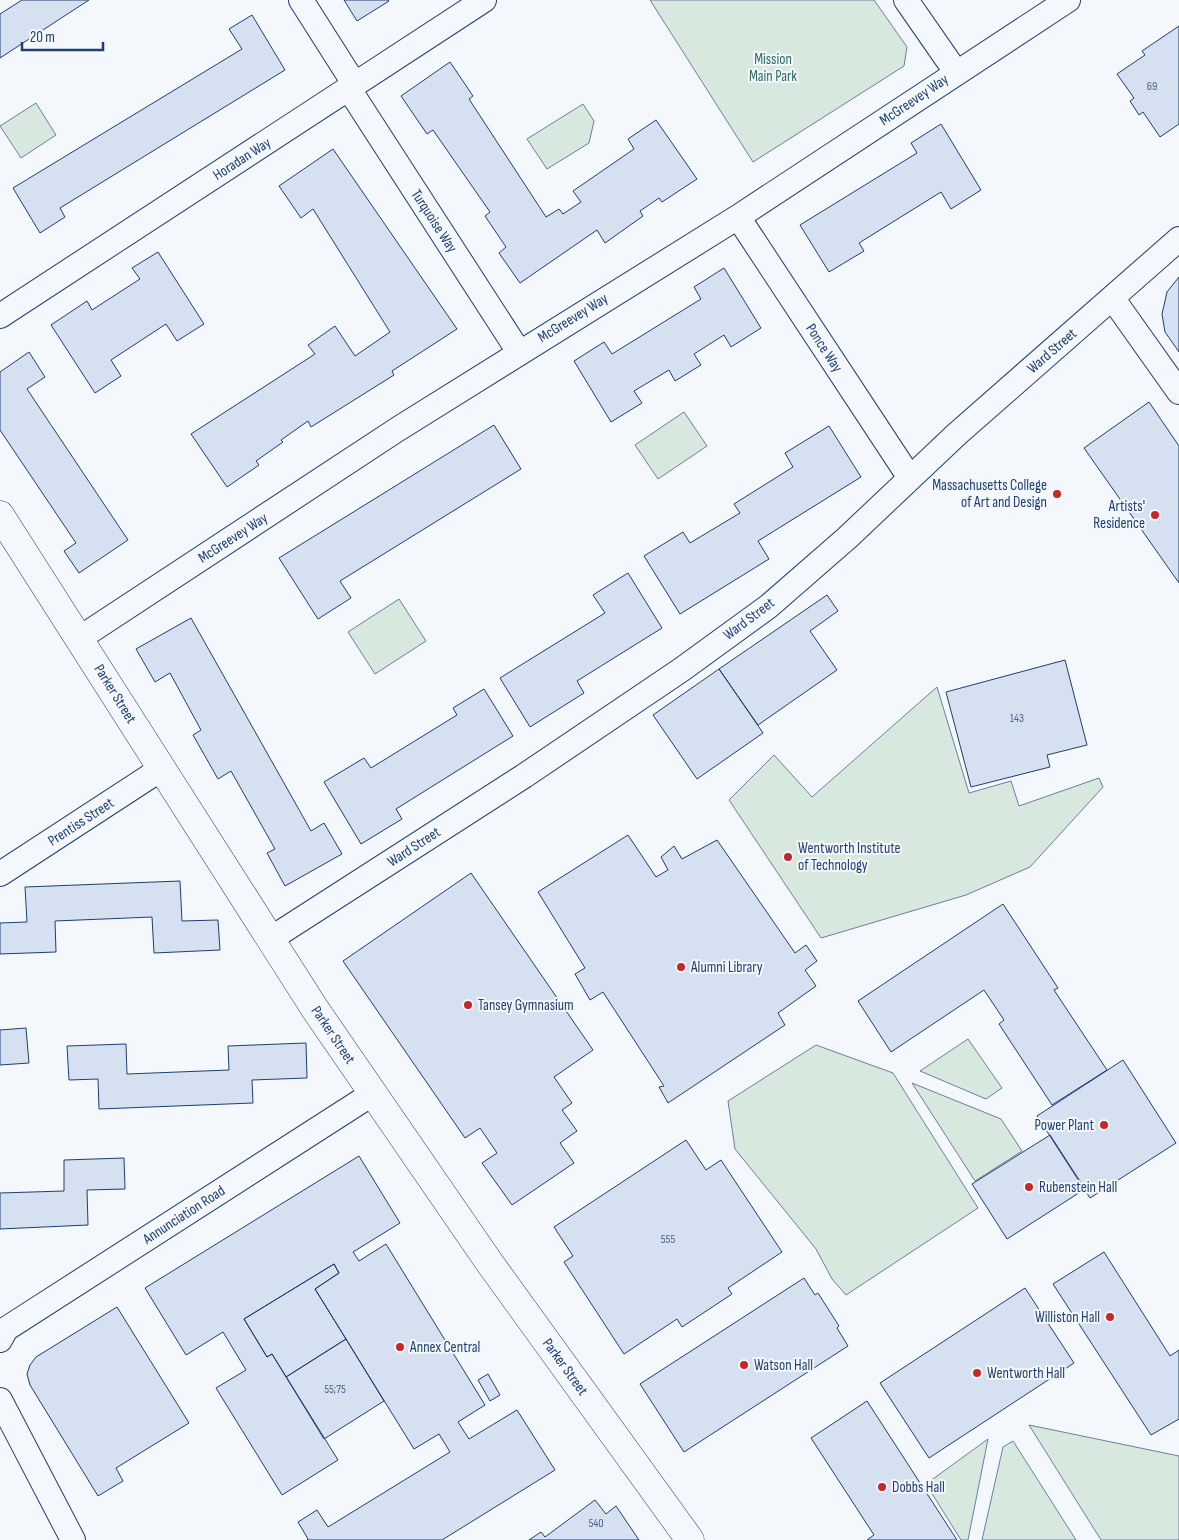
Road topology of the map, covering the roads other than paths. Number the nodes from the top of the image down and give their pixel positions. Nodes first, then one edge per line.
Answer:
1 (300, 0) edge
2 (484, 0) edge
3 (906, 0) edge
4 (1068, 0) edge
5 (956, 72) junction
6 (352, 87) junction
7 (738, 217) junction
8 (1179, 239) edge
9 (1113, 299) junction
10 (0, 316) edge
11 (519, 352) junction
12 (1179, 392) edge
13 (910, 478) junction
14 (0, 515) edge
15 (80, 638) junction
16 (161, 769) junction
17 (0, 874) edge
18 (272, 938) junction
19 (372, 1094) junction
20 (0, 1340) edge
21 (0, 1400) edge
22 (73, 1540) edge
23 (690, 1540) edge

1 - 6 street, Turquoise Way
2 - 6 street, Horadan Way
3 - 5 street
4 - 5 street, McGreevey Way
5 - 7 street, McGreevey Way
6 - 10 street, Horadan Way
6 - 11 street, Turquoise Way
7 - 11 street, McGreevey Way
7 - 13 street, Ponce Way
8 - 9 street, Ward Street
9 - 12 street
9 - 13 street, Ward Street
11 - 15 street, McGreevey Way
13 - 18 street, Ward Street
14 - 15 street, Parker Street
15 - 16 street, Parker Street
16 - 17 street, Prentiss Street
16 - 18 street, Parker Street
18 - 19 street, Parker Street
19 - 20 street, Annunciation Road
19 - 23 street, Parker Street
21 - 22 street

